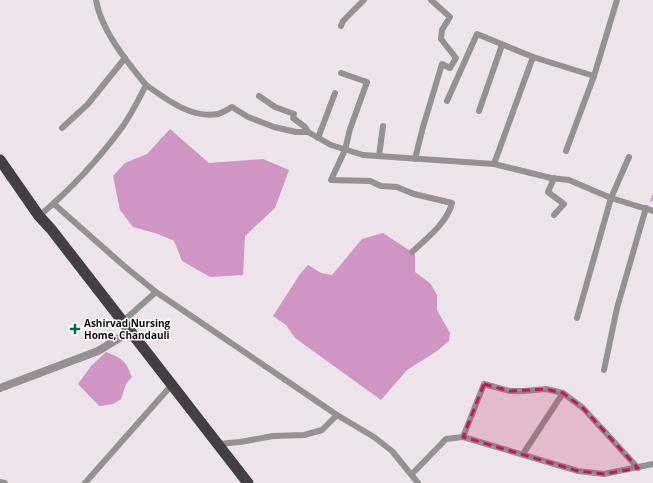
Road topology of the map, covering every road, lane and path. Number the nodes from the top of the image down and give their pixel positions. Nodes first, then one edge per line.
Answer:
1 (96, 0) edge
2 (364, 0) edge
3 (431, 0) edge
4 (617, 0) edge
5 (341, 26) dead end
6 (502, 45) junction
7 (533, 57) junction
8 (125, 58) junction
9 (341, 74) dead end
10 (594, 76) junction
11 (146, 85) junction
12 (335, 93) dead end
13 (259, 96) dead end
14 (447, 101) dead end
15 (479, 111) dead end
16 (383, 126) dead end
17 (62, 128) dead end
18 (308, 132) junction
19 (318, 138) junction
20 (345, 150) junction
21 (566, 150) dead end
22 (379, 156) junction
23 (629, 157) dead end
24 (415, 159) junction
25 (0, 160) edge
26 (494, 164) junction
27 (0, 171) edge
28 (554, 178) junction
29 (611, 198) junction
30 (54, 204) junction
31 (646, 208) junction
32 (653, 211) edge
33 (554, 214) dead end
34 (40, 216) junction
35 (412, 252) dead end
36 (156, 292) junction
37 (577, 318) dead end
38 (121, 322) junction
39 (126, 334) junction
40 (604, 370) dead end
41 (0, 388) edge
42 (169, 388) junction
43 (563, 393) junction
44 (337, 414) junction
45 (463, 437) junction
46 (218, 444) junction
47 (523, 454) junction
48 (653, 464) edge
49 (638, 468) junction
50 (412, 474) junction
51 (0, 482) edge
52 (5, 483) edge
53 (85, 483) edge
54 (242, 483) edge
55 (248, 483) edge
56 (418, 483) edge

1 - 8 street
2 - 5 street
3 - 24 street
4 - 10 street
6 - 7 street
6 - 14 street
6 - 15 street
7 - 10 street
7 - 26 street
8 - 11 street
8 - 17 street
9 - 20 street
10 - 21 street
11 - 18 street
11 - 30 street
12 - 19 street
13 - 18 street
16 - 22 street
18 - 19 street
19 - 20 street
20 - 22 street
20 - 35 street
22 - 24 street
23 - 29 street
24 - 26 street
25 - 34 highway
26 - 28 street
27 - 38 highway
28 - 29 street
28 - 33 street
29 - 31 street
29 - 37 street
30 - 34 street
30 - 36 street
31 - 32 street
31 - 40 street
34 - 38 highway
36 - 38 street
36 - 44 street
38 - 39 highway
38 - 46 highway
39 - 41 street
39 - 42 highway
42 - 53 street
42 - 54 highway
43 - 45 street
43 - 47 street
43 - 49 street
44 - 46 street
44 - 50 street
45 - 47 street
45 - 50 street
46 - 55 highway
47 - 49 street
48 - 49 street
50 - 56 street
51 - 52 street

